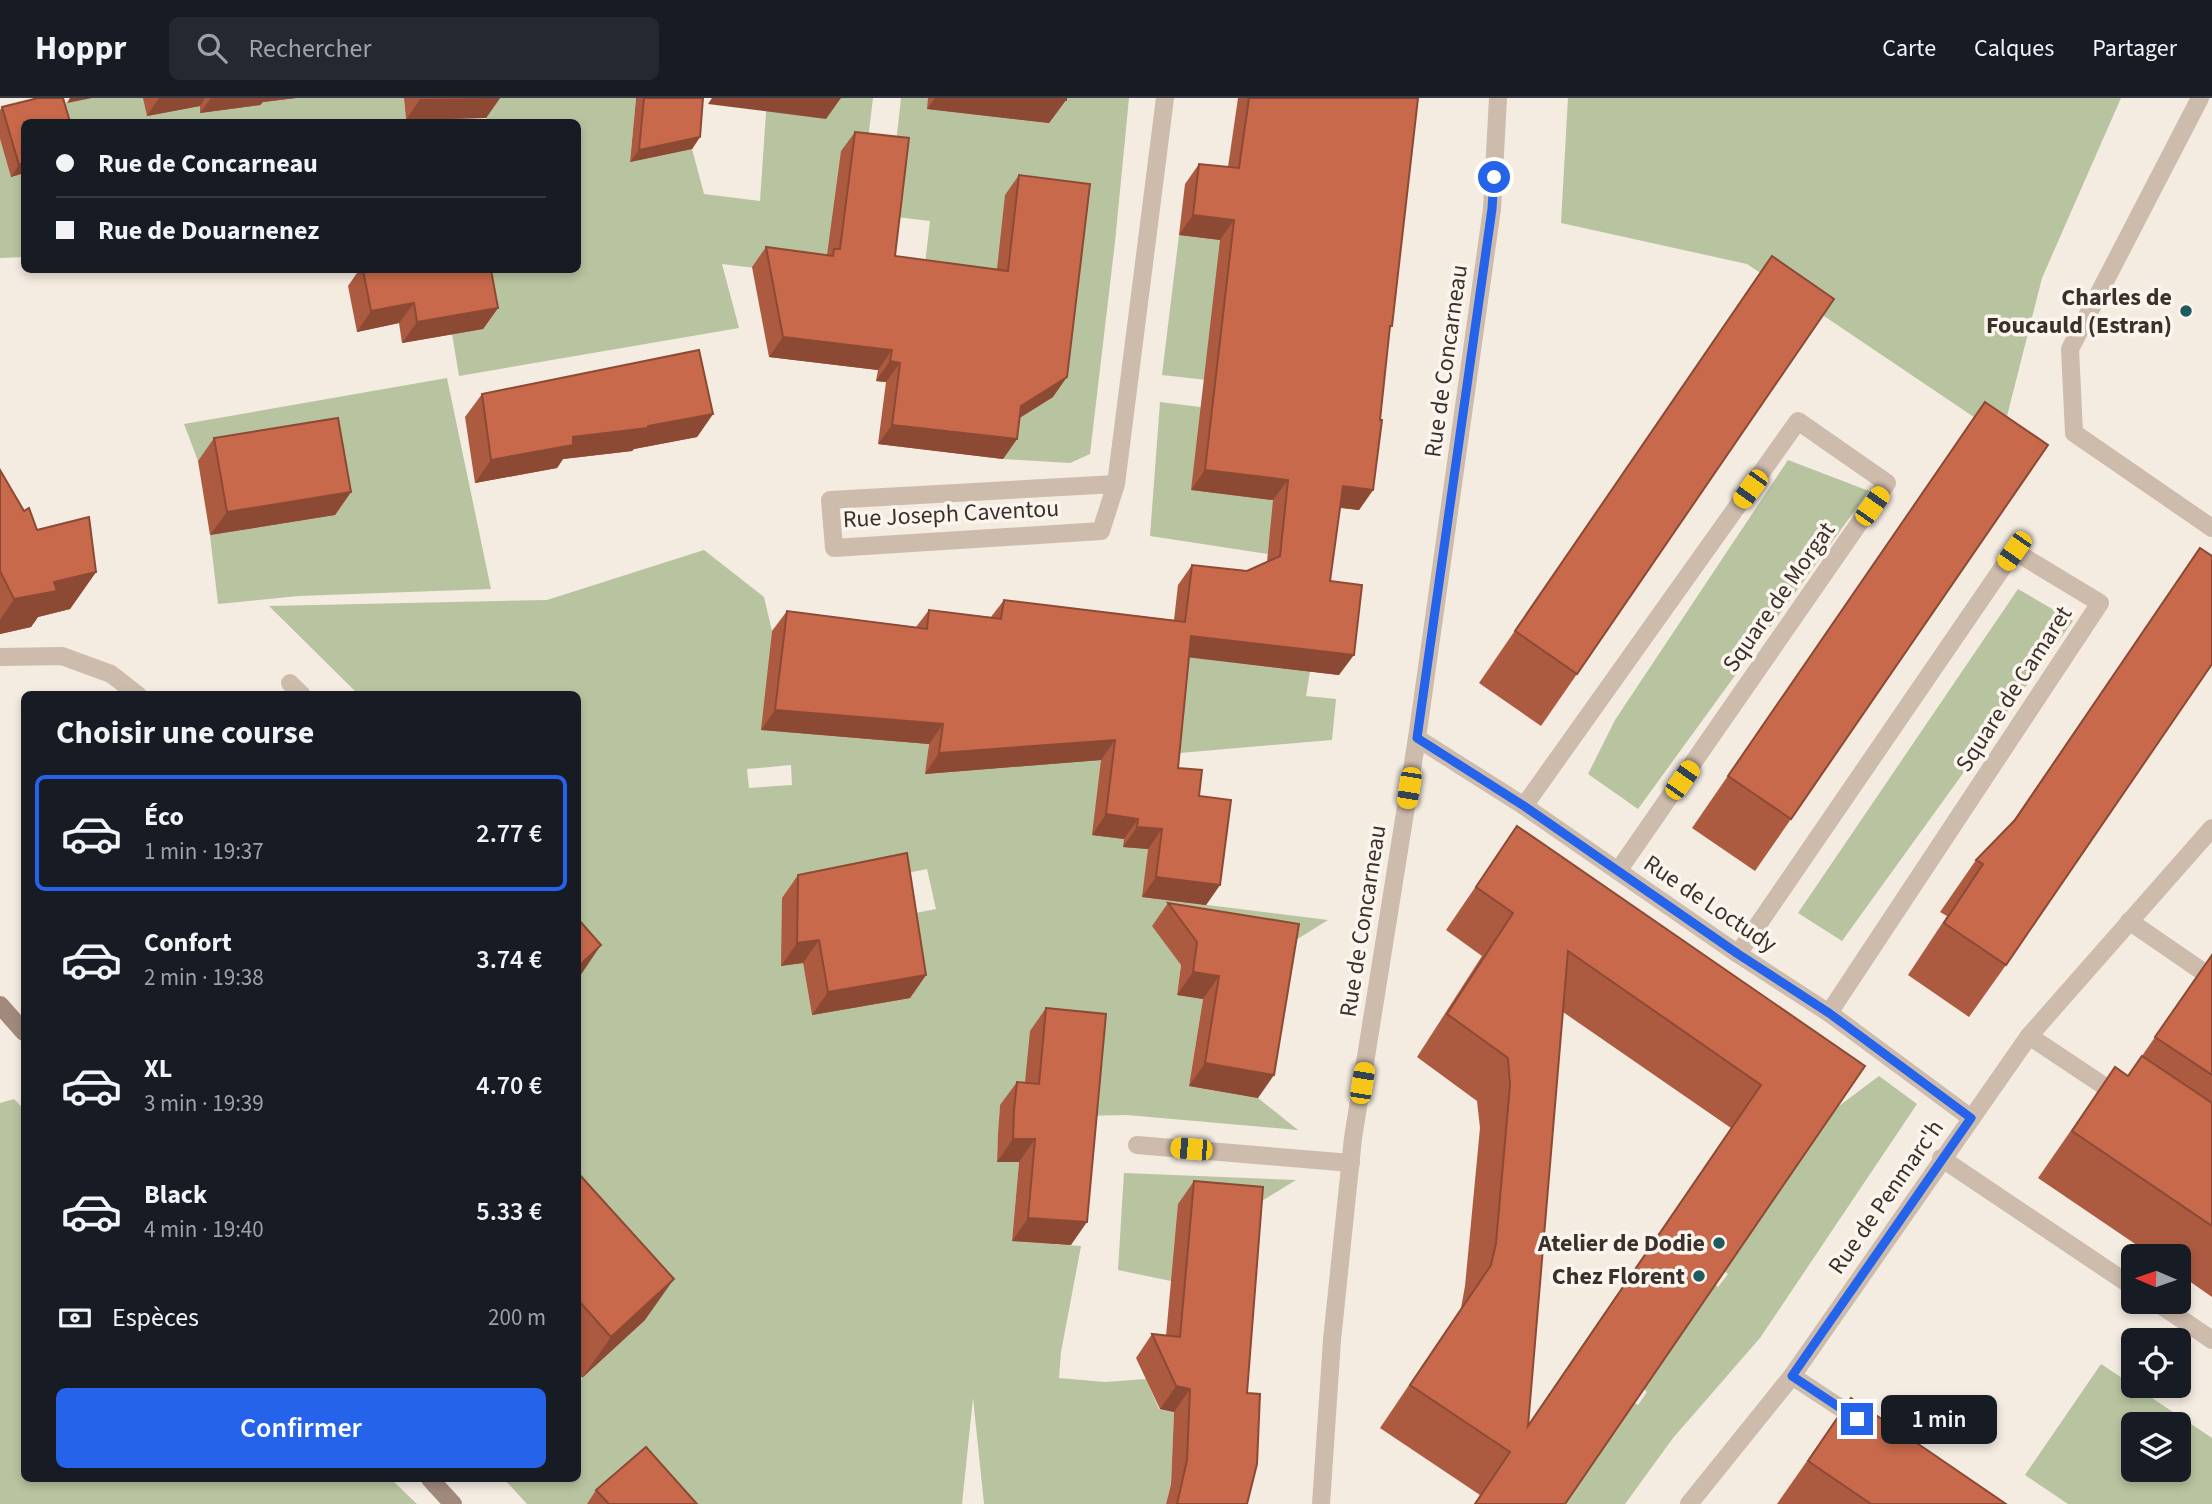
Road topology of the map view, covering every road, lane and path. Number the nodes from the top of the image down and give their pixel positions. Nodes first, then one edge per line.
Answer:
1 (1165, 98) edge
2 (1498, 98) edge
3 (2200, 98) edge
4 (1116, 484) junction
5 (2212, 528) edge
6 (0, 657) edge
7 (133, 691) edge
8 (1417, 738) junction
9 (1524, 806) junction
10 (2212, 828) edge
11 (1618, 872) junction
12 (2129, 920) junction
13 (1738, 954) junction
14 (2212, 978) edge
15 (0, 1005) edge
16 (1829, 1013) junction
17 (21, 1029) edge
18 (2029, 1036) junction
19 (2132, 1105) edge
20 (1971, 1118) junction
21 (1137, 1144) dead end
22 (1941, 1158) junction
23 (1351, 1163) junction
24 (2121, 1279) edge
25 (2174, 1314) edge
26 (2212, 1340) edge
27 (1792, 1376) junction
28 (1872, 1429) edge
29 (433, 1482) edge
30 (1697, 1501) edge
31 (453, 1504) edge
32 (1321, 1504) edge

1 - 4 street, Rue Joseph Caventou
2 - 8 street, Rue de Concarneau
3 - 5 street
4 - 4 street, Rue Joseph Caventou
6 - 7 street
8 - 9 street, Rue de Loctudy
8 - 23 street, Rue de Concarneau
9 - 11 street, Rue de Loctudy
9 - 11 street, Square de Morgat
10 - 12 street, Rue de Penmarc'h
11 - 13 street, Rue de Loctudy
12 - 14 street
12 - 18 street, Rue de Penmarc'h
13 - 16 street, Rue de Loctudy
13 - 16 street, Square de Camaret
15 - 17 main road
16 - 20 street, Rue de Loctudy
18 - 19 street
18 - 20 street, Rue de Penmarc'h
20 - 22 street, Rue de Penmarc'h
21 - 23 street
22 - 24 street
22 - 27 street, Rue de Penmarc'h
23 - 32 street, Rue de Concarneau
25 - 26 street
27 - 28 street
27 - 30 street, Rue de Penmarc'h
29 - 31 main road

